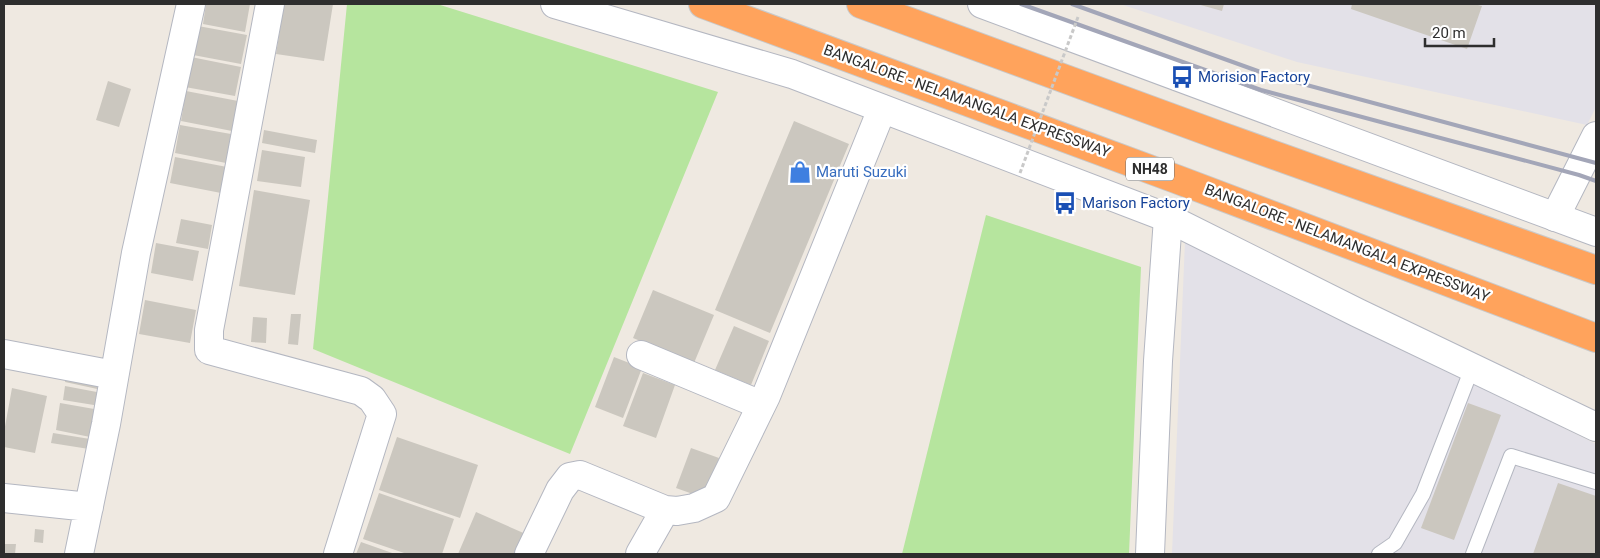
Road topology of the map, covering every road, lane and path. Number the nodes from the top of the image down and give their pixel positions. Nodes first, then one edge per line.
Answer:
1 (191, 4) edge
2 (270, 4) edge
3 (555, 4) edge
4 (702, 4) edge
5 (862, 4) edge
6 (982, 4) edge
7 (1078, 17) dead end
8 (882, 109) junction
9 (1596, 136) edge
10 (1020, 173) dead end
11 (1555, 217) junction
12 (1168, 218) junction
13 (1596, 232) edge
14 (1596, 270) edge
15 (1596, 338) edge
16 (4, 355) edge
17 (641, 355) dead end
18 (1472, 368) junction
19 (114, 375) junction
20 (761, 405) junction
21 (1596, 427) edge
22 (1596, 482) edge
23 (4, 498) edge
24 (89, 507) junction
25 (665, 510) junction
26 (79, 554) edge
27 (338, 554) edge
28 (529, 554) edge
29 (640, 554) edge
30 (1150, 554) edge
31 (1379, 554) edge
32 (1473, 554) edge

1 - 19 street
2 - 27 street
3 - 8 street
4 - 15 highway, BANGALORE - NELAMANGALA EXPRESSWAY / NH48
5 - 14 highway
6 - 11 street
7 - 10 path, bridge
8 - 12 street
8 - 20 street
9 - 11 street
11 - 13 street
12 - 18 street
12 - 30 street
16 - 19 street
17 - 20 street
18 - 21 street
18 - 31 lane
19 - 24 street
20 - 25 street
22 - 32 lane
23 - 24 street
24 - 26 street
25 - 28 street
25 - 29 street

